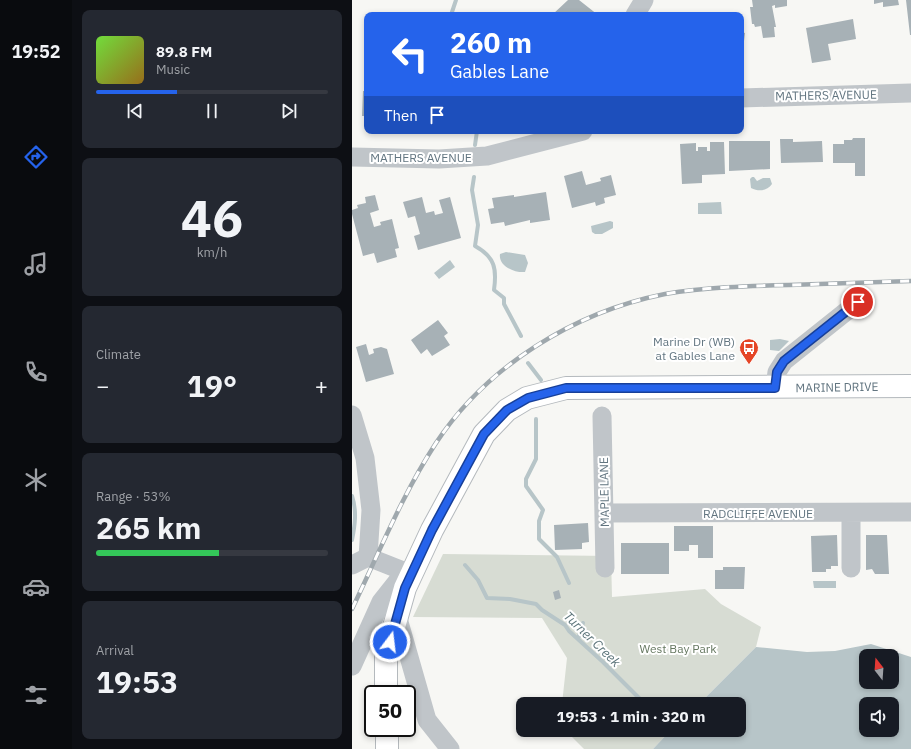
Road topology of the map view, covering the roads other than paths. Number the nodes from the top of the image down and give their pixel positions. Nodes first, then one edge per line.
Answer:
1 (644, 0) edge
2 (637, 12) edge
3 (911, 93) edge
4 (744, 98) edge
5 (561, 134) edge
6 (547, 136) edge
7 (352, 157) edge
8 (858, 302) dead end
9 (911, 386) edge
10 (775, 388) junction
11 (352, 415) edge
12 (602, 416) dead end
13 (911, 512) edge
14 (605, 513) junction
15 (851, 513) junction
16 (360, 561) edge
17 (605, 568) dead end
18 (851, 568) dead end
19 (408, 574) junction
20 (397, 615) junction
21 (352, 666) edge
22 (386, 685) edge
23 (386, 737) edge
24 (387, 749) edge
25 (450, 749) edge

1 - 2 street
3 - 4 street, MATHERS AVENUE
5 - 6 street, MATHERS AVENUE
6 - 7 street, MATHERS AVENUE
8 - 10 street
9 - 10 main road, MARINE DRIVE
10 - 19 main road, MARINE DRIVE
11 - 16 street
12 - 14 street, MAPLE LANE
13 - 15 street, RADCLIFFE AVENUE
14 - 15 street, RADCLIFFE AVENUE
14 - 17 street, MAPLE LANE
15 - 18 street
16 - 19 street
19 - 20 main road, MARINE DRIVE
19 - 21 street
20 - 22 main road, MARINE DRIVE
20 - 25 street
23 - 24 main road

